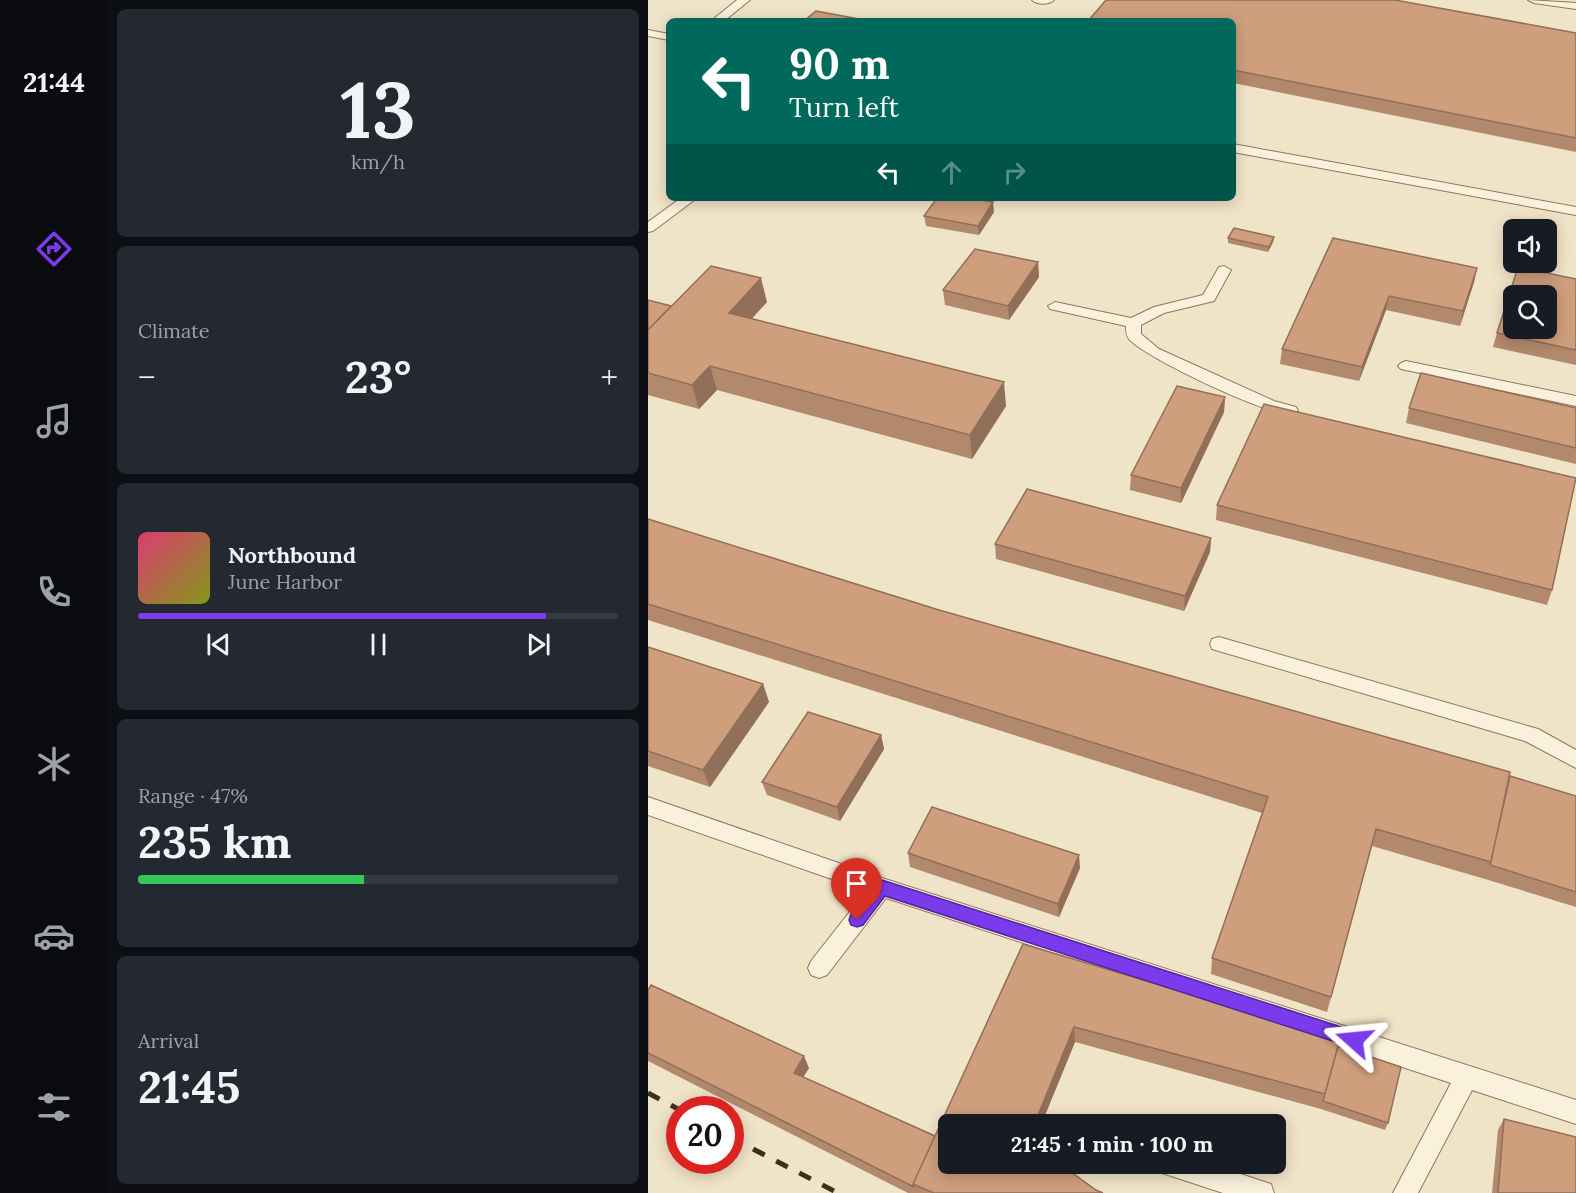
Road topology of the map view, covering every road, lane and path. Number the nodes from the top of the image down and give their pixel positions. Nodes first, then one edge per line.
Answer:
1 (744, 0) edge
2 (1038, 0) edge
3 (1048, 0) edge
4 (1534, 0) edge
5 (1576, 6) edge
6 (721, 18) edge
7 (648, 33) edge
8 (666, 36) edge
9 (1236, 149) edge
10 (686, 201) edge
11 (1576, 211) edge
12 (648, 228) edge
13 (1224, 270) dead end
14 (1055, 306) dead end
15 (1133, 323) junction
16 (1406, 366) dead end
17 (1576, 401) edge
18 (1302, 414) edge
19 (1220, 644) dead end
20 (1576, 760) edge
21 (648, 806) edge
22 (882, 887) junction
23 (819, 968) dead end
24 (1467, 1076) junction
25 (1576, 1112) edge
26 (1202, 1174) edge
27 (1262, 1193) edge
28 (1406, 1193) edge

1 - 6 lane
2 - 3 lane
4 - 5 lane
7 - 8 lane
9 - 11 lane
10 - 12 lane
13 - 15 lane
14 - 15 lane
15 - 18 lane
16 - 17 lane
19 - 20 lane
21 - 22 lane
22 - 23 lane
22 - 24 lane
24 - 25 lane
24 - 28 lane
26 - 27 lane

